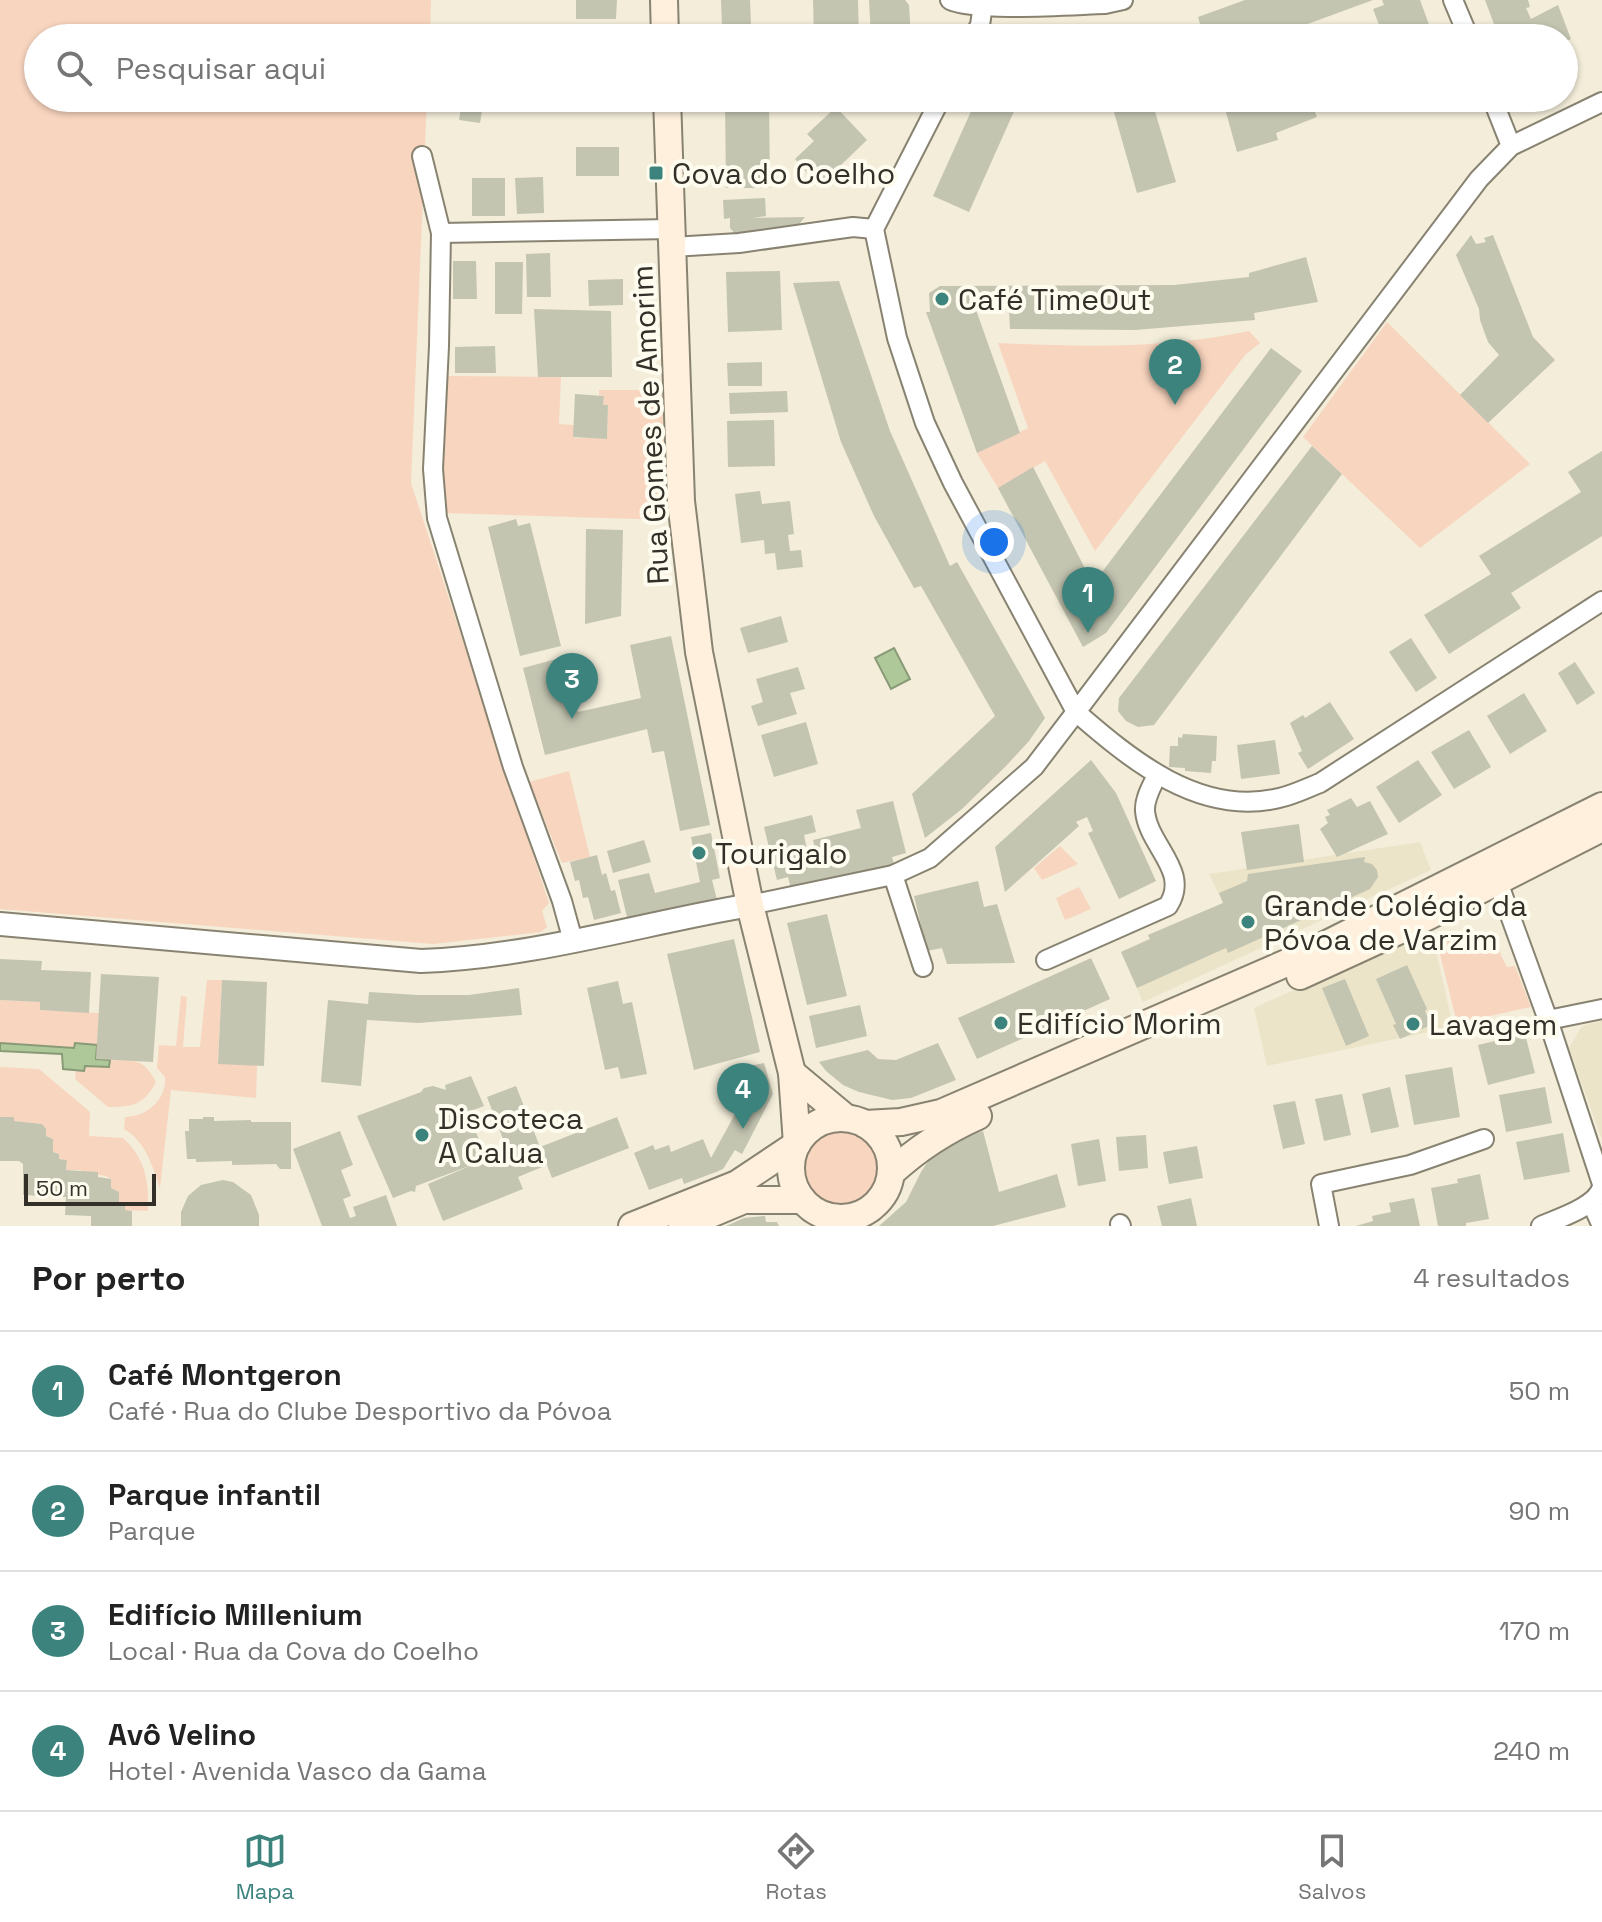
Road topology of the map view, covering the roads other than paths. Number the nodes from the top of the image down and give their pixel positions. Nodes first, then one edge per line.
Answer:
1 (664, 0) edge
2 (950, 0) edge
3 (1453, 0) edge
4 (1114, 2) edge
5 (983, 5) junction
6 (665, 24) edge
7 (980, 24) edge
8 (1463, 24) edge
9 (1602, 102) edge
10 (668, 112) edge
11 (934, 112) edge
12 (1498, 112) edge
13 (1511, 146) junction
14 (422, 156) dead end
15 (874, 229) junction
16 (441, 233) junction
17 (672, 238) junction
18 (1602, 601) edge
19 (1076, 712) junction
20 (1157, 775) junction
21 (1602, 806) edge
22 (1602, 828) edge
23 (893, 875) junction
24 (1498, 882) junction
25 (750, 905) junction
26 (0, 924) edge
27 (573, 941) junction
28 (1046, 960) dead end
29 (923, 967) dead end
30 (1602, 1009) edge
31 (1548, 1020) junction
32 (792, 1073) junction
33 (856, 1121) junction
34 (1484, 1139) dead end
35 (797, 1144) junction
36 (891, 1173) junction
37 (1598, 1191) edge
38 (814, 1213) edge
39 (854, 1221) edge
40 (632, 1226) edge
41 (682, 1226) edge
42 (1329, 1226) edge
43 (1541, 1226) edge
44 (1602, 1226) edge

1 - 6 main road
2 - 5 street
3 - 8 street
4 - 5 street
5 - 7 street
9 - 13 street
10 - 17 main road, Rua Gomes de Amorim
11 - 15 street
12 - 13 street
13 - 19 street
14 - 16 street
15 - 17 street
15 - 19 street
16 - 17 street
16 - 27 street
17 - 25 main road, Rua Gomes de Amorim
18 - 20 street
19 - 20 street
19 - 23 street
20 - 28 street
21 - 33 main road
22 - 24 main road
23 - 25 street
23 - 29 street
24 - 31 street
24 - 36 main road
25 - 27 street
25 - 32 main road, Rua Gomes de Amorim
26 - 27 street
30 - 31 street
31 - 37 street
32 - 33 main road
32 - 35 main road, Rua Gomes de Amorim
33 - 35 main road
33 - 36 main road
34 - 42 street
35 - 38 main road
35 - 40 main road
36 - 39 main road
37 - 43 street
37 - 44 street
38 - 39 main road
38 - 41 main road

